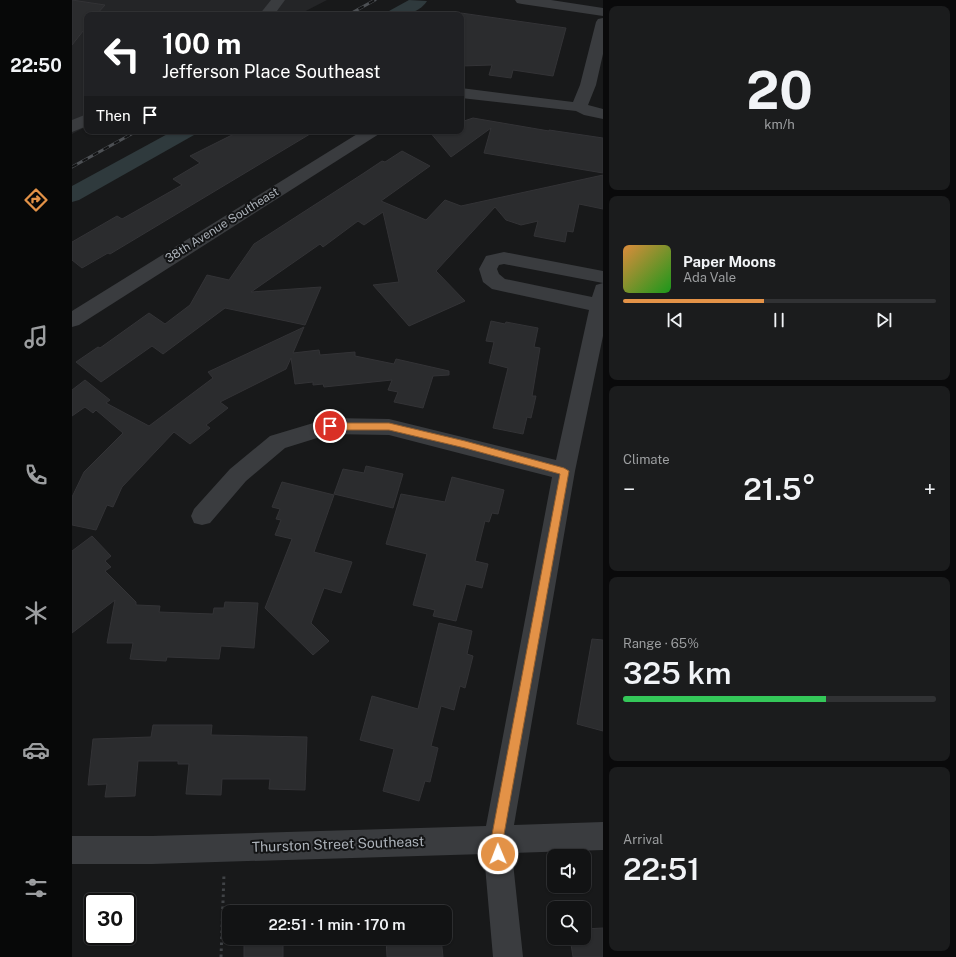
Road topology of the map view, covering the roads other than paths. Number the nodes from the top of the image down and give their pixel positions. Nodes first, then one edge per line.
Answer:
1 (278, 0) edge
2 (522, 0) edge
3 (268, 12) edge
4 (603, 12) edge
5 (603, 22) edge
6 (464, 93) edge
7 (579, 107) junction
8 (603, 114) edge
9 (84, 121) edge
10 (72, 127) edge
11 (368, 134) edge
12 (603, 277) edge
13 (601, 297) edge
14 (72, 320) edge
15 (564, 471) junction
16 (202, 516) dead end
17 (603, 836) edge
18 (497, 840) junction
19 (72, 850) edge
20 (508, 957) edge

1 - 3 street
2 - 4 street
5 - 7 street
6 - 7 street
7 - 8 street
9 - 10 street
11 - 14 street, 38th Avenue Southeast
12 - 13 street
13 - 15 street
15 - 16 street
15 - 18 street
17 - 18 street, Thurston Street Southeast
18 - 19 street, Thurston Street Southeast
18 - 20 street

